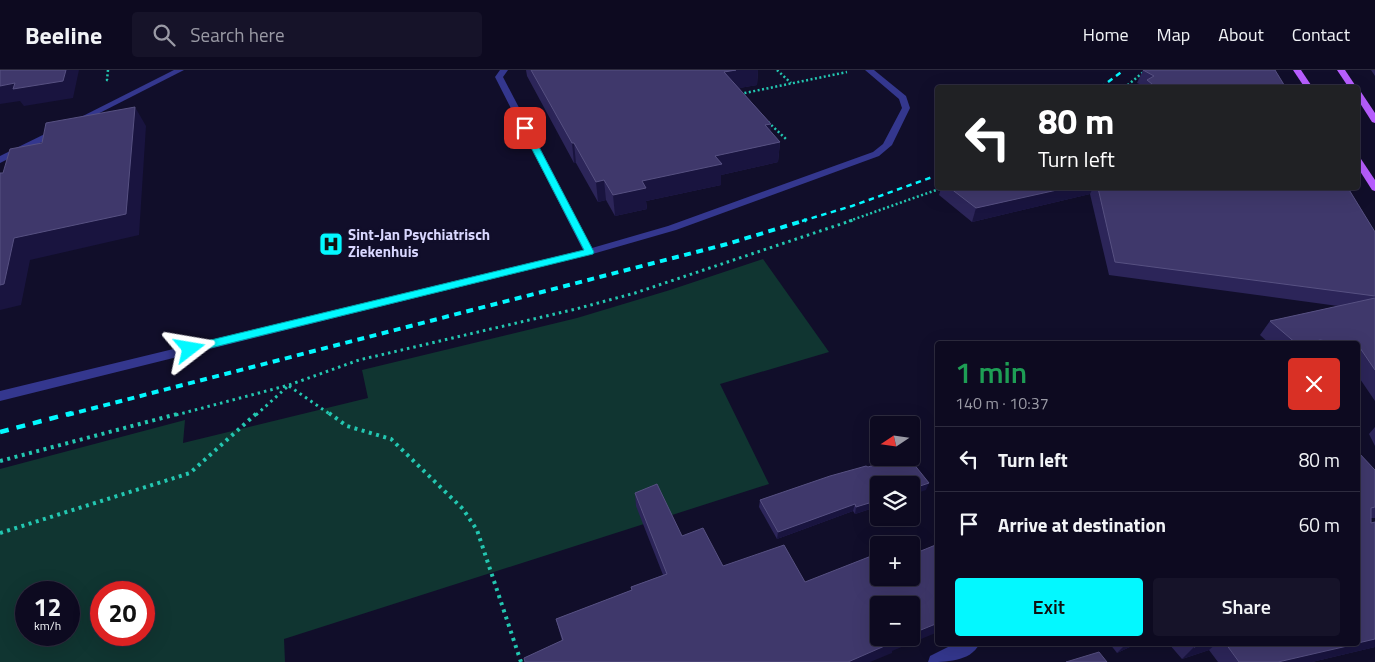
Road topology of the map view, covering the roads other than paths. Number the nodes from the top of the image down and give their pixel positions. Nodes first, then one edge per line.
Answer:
1 (180, 70) edge
2 (504, 70) edge
3 (869, 70) edge
4 (1298, 70) edge
5 (1341, 70) edge
6 (1307, 85) edge
7 (1351, 85) edge
8 (1360, 97) edge
9 (1375, 120) edge
10 (71, 124) edge
11 (62, 129) edge
12 (0, 160) edge
13 (1360, 164) edge
14 (1375, 188) edge
15 (590, 252) junction
16 (0, 396) edge
17 (968, 646) edge
18 (936, 662) edge

1 - 10 street
2 - 15 street
3 - 15 street
4 - 6 main road
5 - 7 main road
8 - 9 main road
11 - 12 street
13 - 14 main road
15 - 16 street
17 - 18 street

